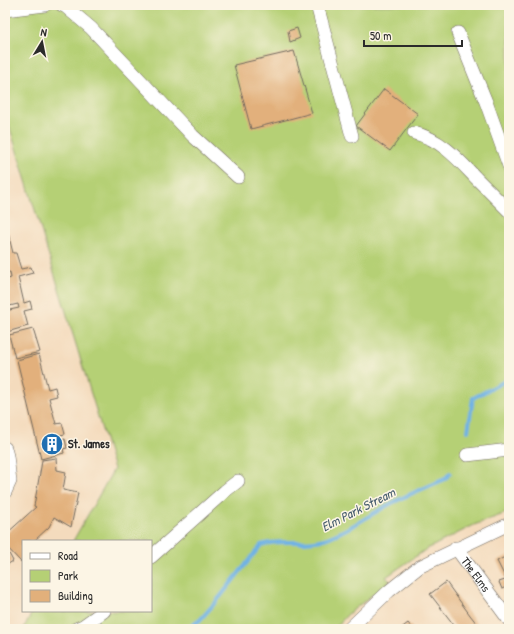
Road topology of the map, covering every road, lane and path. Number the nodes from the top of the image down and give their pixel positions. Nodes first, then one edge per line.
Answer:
1 (45, 5) edge
2 (62, 5) edge
3 (317, 5) edge
4 (5, 10) edge
5 (458, 33) dead end
6 (414, 133) dead end
7 (352, 136) dead end
8 (509, 166) edge
9 (238, 177) dead end
10 (509, 211) edge
11 (5, 448) edge
12 (509, 450) edge
13 (467, 455) dead end
14 (238, 481) dead end
15 (5, 492) edge
16 (509, 524) edge
17 (456, 548) junction
18 (152, 557) edge
19 (103, 612) edge
20 (509, 620) edge
21 (76, 629) edge
22 (349, 629) edge

1 - 4 street
2 - 9 street
3 - 7 street
5 - 8 street
6 - 10 street
11 - 15 street
12 - 13 street
14 - 18 street
16 - 17 street, The Elms
17 - 20 street, The Elms
17 - 22 street, The Elms
19 - 21 street

